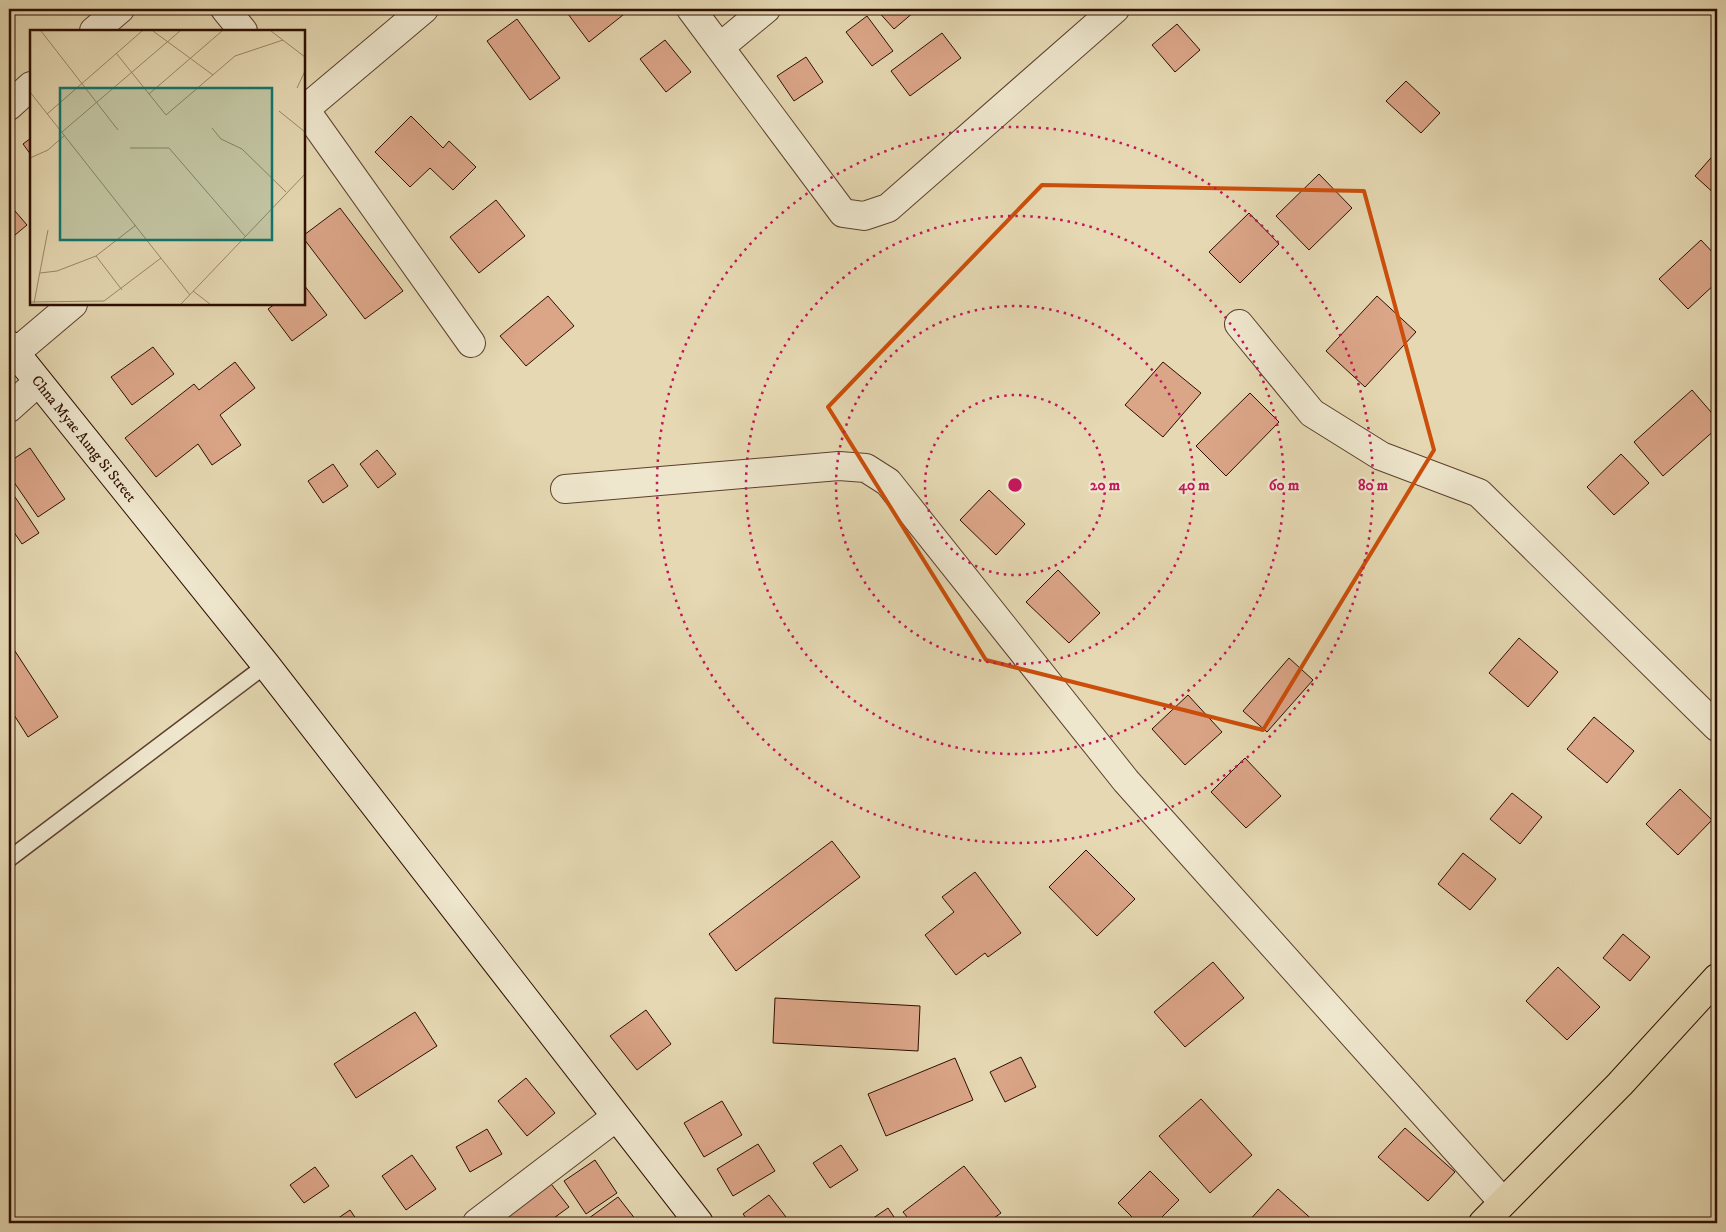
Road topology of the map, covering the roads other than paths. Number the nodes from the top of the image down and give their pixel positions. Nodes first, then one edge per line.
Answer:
1 (120, 9) edge
2 (225, 9) edge
3 (424, 9) edge
4 (691, 9) edge
5 (766, 9) edge
6 (1115, 9) edge
7 (95, 30) edge
8 (242, 30) edge
9 (720, 47) junction
10 (30, 87) edge
11 (9, 106) edge
12 (305, 108) edge
13 (305, 110) edge
14 (72, 305) edge
15 (1239, 324) dead end
16 (471, 343) dead end
17 (12, 349) edge
18 (38, 382) junction
19 (9, 408) edge
20 (565, 488) dead end
21 (266, 665) junction
22 (1717, 727) edge
23 (9, 859) edge
24 (1717, 978) edge
25 (616, 1117) junction
26 (1503, 1202) junction
27 (477, 1223) edge
28 (699, 1223) edge
29 (1483, 1223) edge

1 - 7 street
2 - 8 street
3 - 12 street
4 - 9 street
5 - 9 street
6 - 9 street
10 - 11 street
13 - 16 street
14 - 17 street
15 - 22 street
17 - 18 street, Chna Myae Aung Si Street
18 - 19 street
18 - 21 street, Chna Myae Aung Si Street
20 - 26 street
21 - 23 lane
21 - 25 street, Chna Myae Aung Si Street
24 - 26 highway
25 - 27 street
25 - 28 street, Chna Myae Aung Si Street
26 - 29 highway

